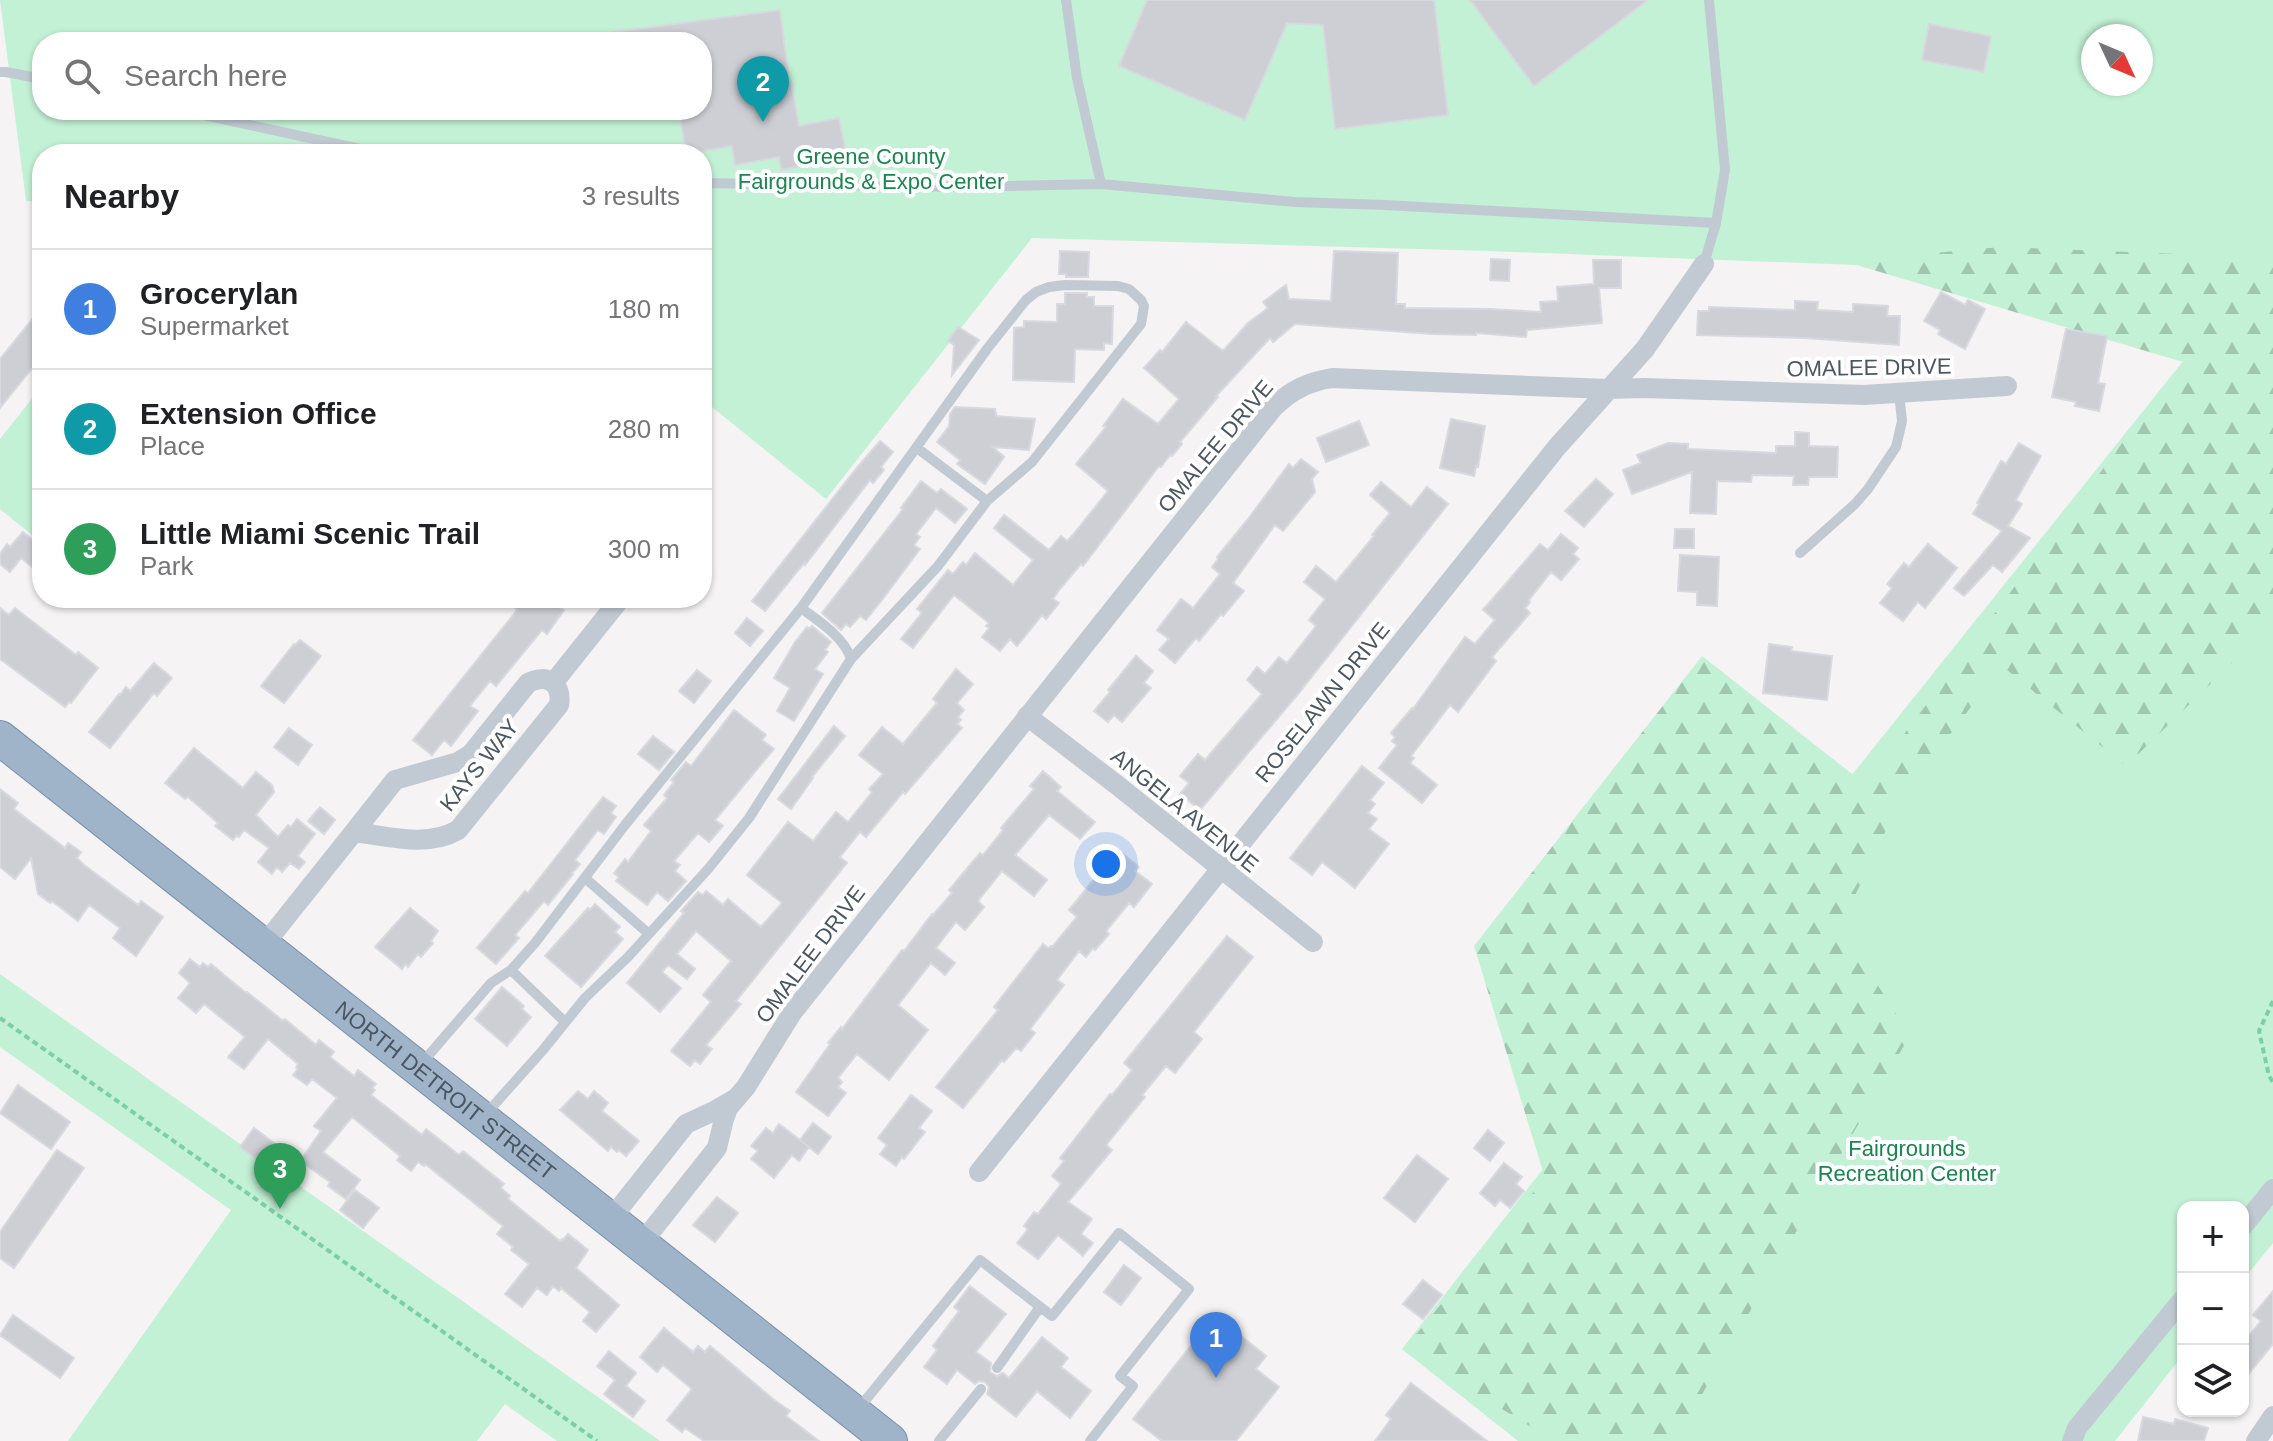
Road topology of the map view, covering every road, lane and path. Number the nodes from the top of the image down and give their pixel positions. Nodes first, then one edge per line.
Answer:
1 (1066, 0) edge
2 (1709, 0) edge
3 (0, 72) edge
4 (32, 77) edge
5 (227, 120) edge
6 (337, 144) edge
7 (712, 183) edge
8 (1101, 184) junction
9 (1716, 223) junction
10 (1704, 264) joint
11 (2007, 386) dead end
12 (1608, 389) junction
13 (1899, 393) junction
14 (917, 448) junction
15 (987, 501) junction
16 (1800, 553) dead end
17 (613, 608) edge
18 (801, 608) junction
19 (851, 659) junction
20 (554, 682) junction
21 (1027, 716) junction
22 (0, 738) edge
23 (354, 832) junction
24 (1220, 869) junction
25 (585, 878) junction
26 (649, 934) junction
27 (1313, 942) dead end
28 (263, 946) junction
29 (511, 970) junction
30 (2273, 1001) edge
31 (0, 1018) edge
32 (565, 1022) junction
33 (417, 1068) junction
34 (2273, 1082) edge
35 (735, 1099) junction
36 (481, 1119) junction
37 (979, 1172) dead end
38 (2273, 1189) edge
39 (2249, 1219) edge
40 (610, 1220) junction
41 (641, 1244) junction
42 (2177, 1306) edge
43 (1040, 1307) junction
44 (997, 1368) dead end
45 (981, 1389) dead end
46 (855, 1413) junction
47 (2273, 1416) edge
48 (597, 1441) edge
49 (890, 1441) edge
50 (939, 1441) edge
51 (1090, 1441) edge
52 (2072, 1441) edge
53 (2256, 1441) edge

1 - 8 lane
2 - 9 lane
3 - 4 lane
5 - 6 lane
7 - 8 lane
8 - 9 lane
9 - 10 lane
10 - 12 street, ROSELAWN DRIVE
11 - 13 street, OMALEE DRIVE
12 - 13 street, OMALEE DRIVE
12 - 21 street, OMALEE DRIVE
12 - 24 street, ROSELAWN DRIVE
13 - 16 lane
14 - 15 lane
14 - 15 lane
14 - 18 lane
15 - 19 lane
17 - 20 street
18 - 19 lane
18 - 25 lane
19 - 26 lane
20 - 23 street, KAYS WAY
20 - 23 street, KAYS WAY
21 - 24 street, ANGELA AVENUE
21 - 35 street, OMALEE DRIVE
22 - 28 highway, NORTH DETROIT STREET
23 - 28 street, KAYS WAY
24 - 27 street, ANGELA AVENUE
24 - 37 street, ROSELAWN DRIVE
25 - 26 lane
25 - 29 lane
26 - 32 lane
28 - 33 highway, NORTH DETROIT STREET
29 - 32 lane
29 - 33 lane
30 - 34 path
31 - 48 path
32 - 36 lane
33 - 36 highway, NORTH DETROIT STREET
35 - 40 street, OMALEE DRIVE
35 - 41 street, OMALEE DRIVE
36 - 40 highway, NORTH DETROIT STREET
38 - 39 street
40 - 41 highway, NORTH DETROIT STREET
41 - 46 highway, NORTH DETROIT STREET
42 - 52 street
43 - 44 lane
43 - 46 lane
43 - 51 lane
45 - 50 lane
46 - 49 highway, NORTH DETROIT STREET
47 - 53 street

